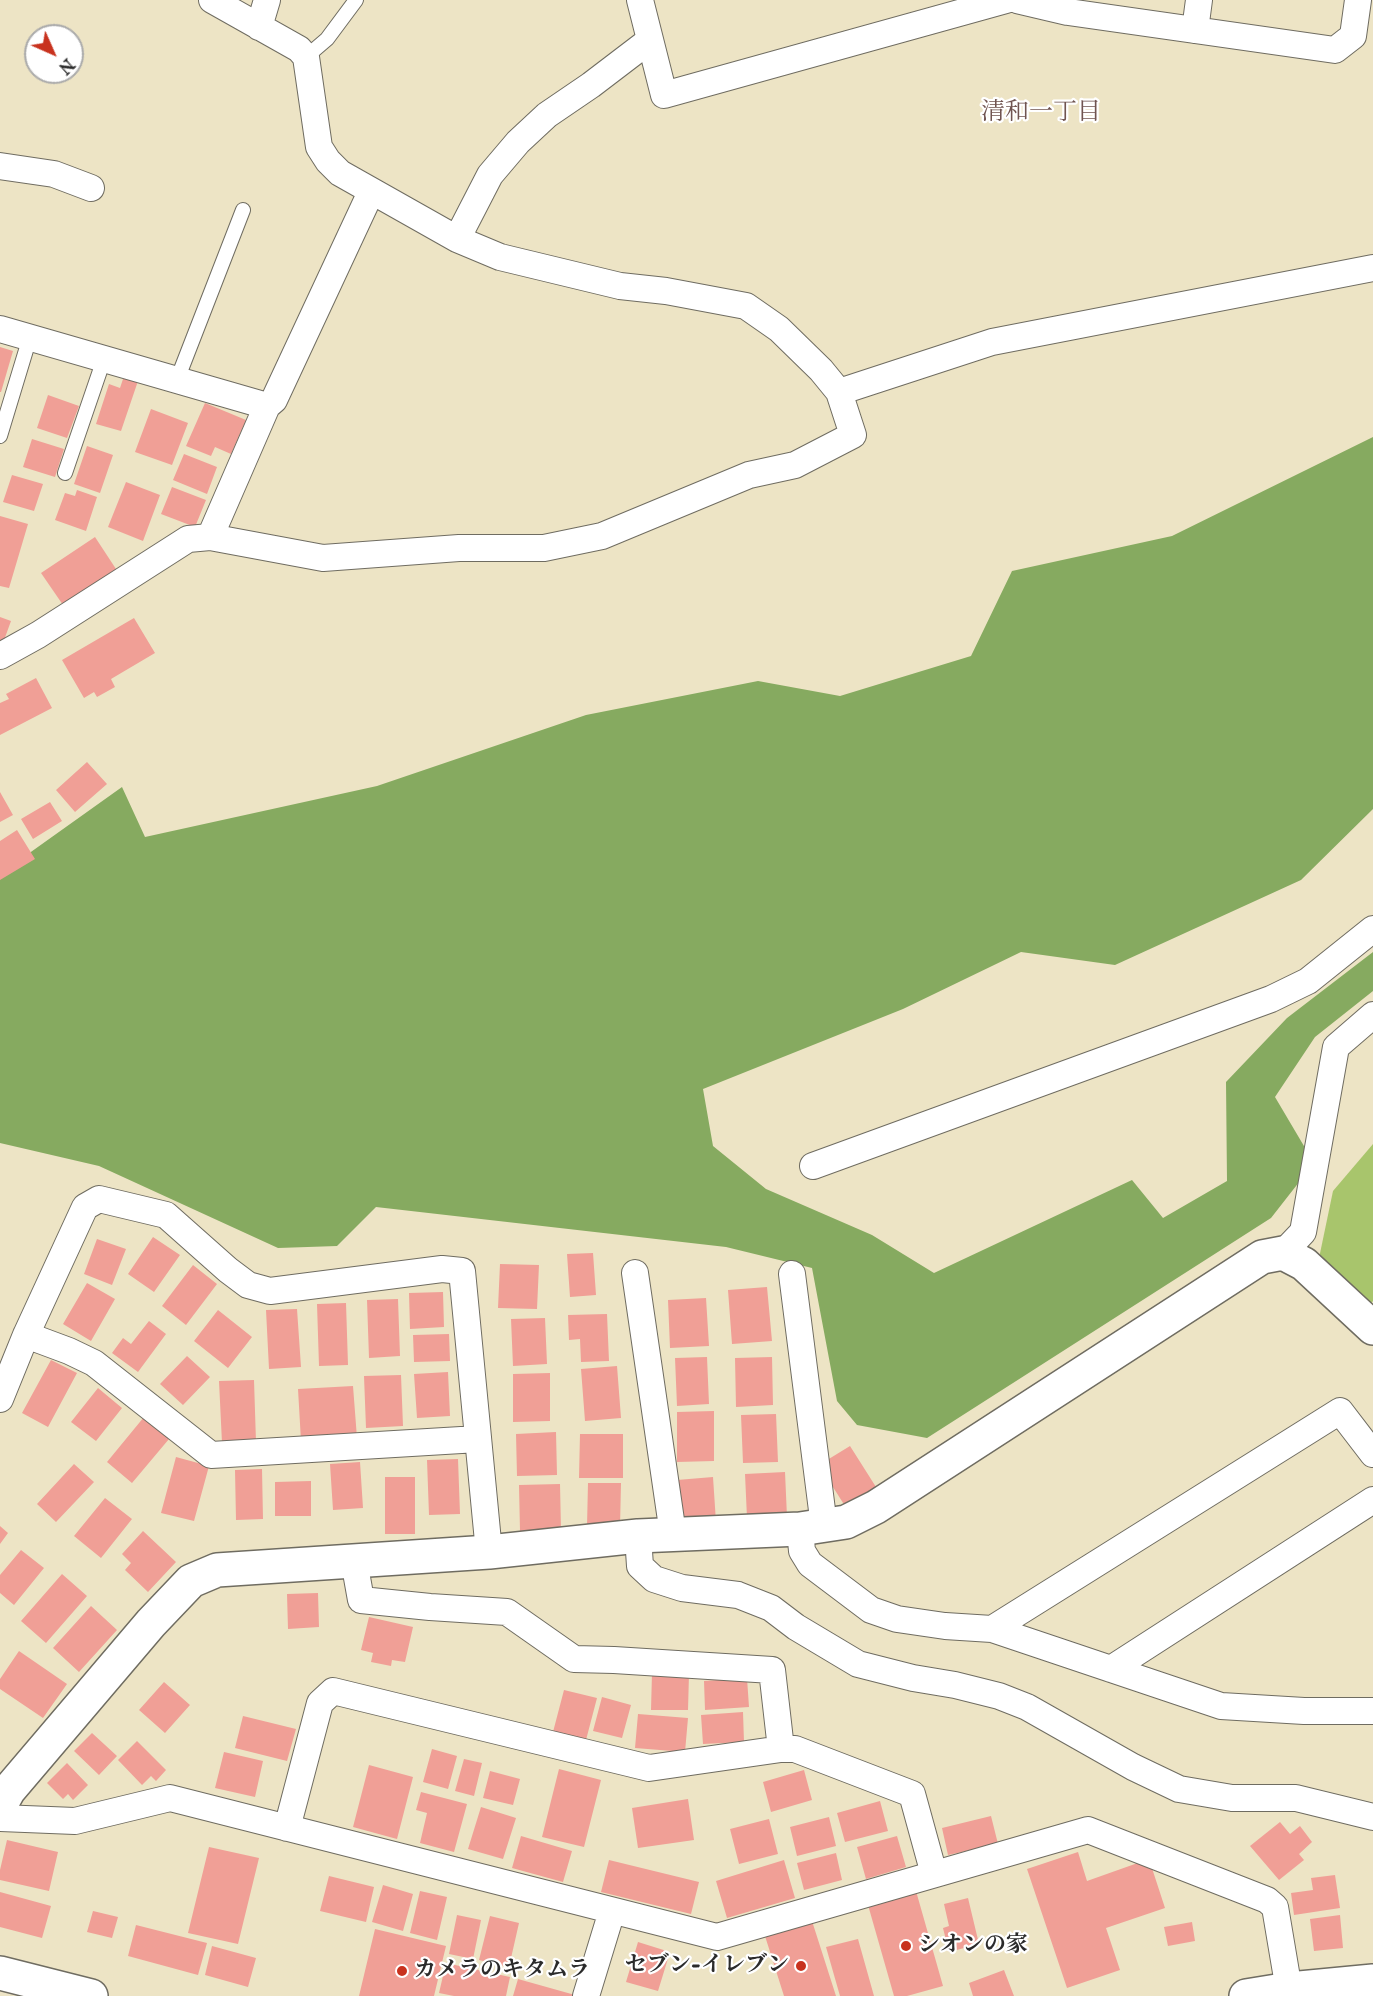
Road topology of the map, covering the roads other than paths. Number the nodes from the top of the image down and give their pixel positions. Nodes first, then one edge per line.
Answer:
1 (212, 0) edge
2 (267, 0) edge
3 (356, 0) edge
4 (640, 0) edge
5 (1006, 0) edge
6 (1199, 0) edge
7 (1358, 0) edge
8 (1033, 2) edge
9 (259, 27) junction
10 (1195, 30) junction
11 (650, 40) junction
12 (306, 57) junction
13 (0, 166) edge
14 (91, 188) dead end
15 (371, 192) junction
16 (243, 210) dead end
17 (458, 239) junction
18 (1373, 268) edge
19 (0, 328) edge
20 (30, 338) junction
21 (104, 359) junction
22 (177, 380) junction
23 (839, 392) junction
24 (267, 406) junction
25 (0, 436) edge
26 (65, 473) dead end
27 (210, 537) junction
28 (0, 656) edge
29 (1373, 929) edge
30 (1373, 1015) edge
31 (813, 1166) dead end
32 (1283, 1253) junction
33 (635, 1273) dead end
34 (792, 1274) dead end
35 (1373, 1328) edge
36 (26, 1335) junction
37 (0, 1399) edge
38 (478, 1439) junction
39 (1373, 1454) edge
40 (1373, 1500) edge
41 (812, 1528) junction
42 (673, 1534) junction
43 (638, 1536) junction
44 (489, 1552) junction
45 (354, 1561) junction
46 (992, 1629) junction
47 (1111, 1669) junction
48 (1373, 1711) edge
49 (781, 1749) junction
50 (0, 1806) edge
51 (1373, 1817) edge
52 (0, 1818) edge
53 (287, 1828) junction
54 (934, 1874) junction
55 (612, 1911) junction
56 (0, 1973) edge
57 (1373, 1981) edge
58 (1290, 1993) edge
59 (91, 1996) edge
60 (586, 1996) edge
61 (1246, 1996) edge

1 - 9 street
2 - 9 street
3 - 12 lane
4 - 11 street
5 - 11 street
6 - 10 street
7 - 10 street
8 - 10 street
9 - 12 street
11 - 17 street
12 - 15 street
13 - 14 street
15 - 17 street
15 - 24 street
16 - 22 lane
17 - 23 street
18 - 23 street
19 - 20 street
20 - 21 street
20 - 25 lane
21 - 22 street
21 - 26 lane
22 - 24 street
23 - 27 street
24 - 27 street
27 - 28 street
29 - 31 street
30 - 32 street
32 - 35 street
32 - 41 street
33 - 42 street
34 - 41 street
36 - 37 street
36 - 38 street
36 - 38 street
38 - 44 street
39 - 46 street
40 - 47 street
41 - 42 street
41 - 46 street
42 - 43 street
43 - 44 street
43 - 51 street
44 - 45 street
45 - 49 street
45 - 50 street
46 - 47 street
47 - 48 street
49 - 53 street
49 - 54 street
52 - 53 street
53 - 55 street
54 - 55 street
54 - 58 street
55 - 60 street
56 - 59 street
57 - 58 street
58 - 61 street

